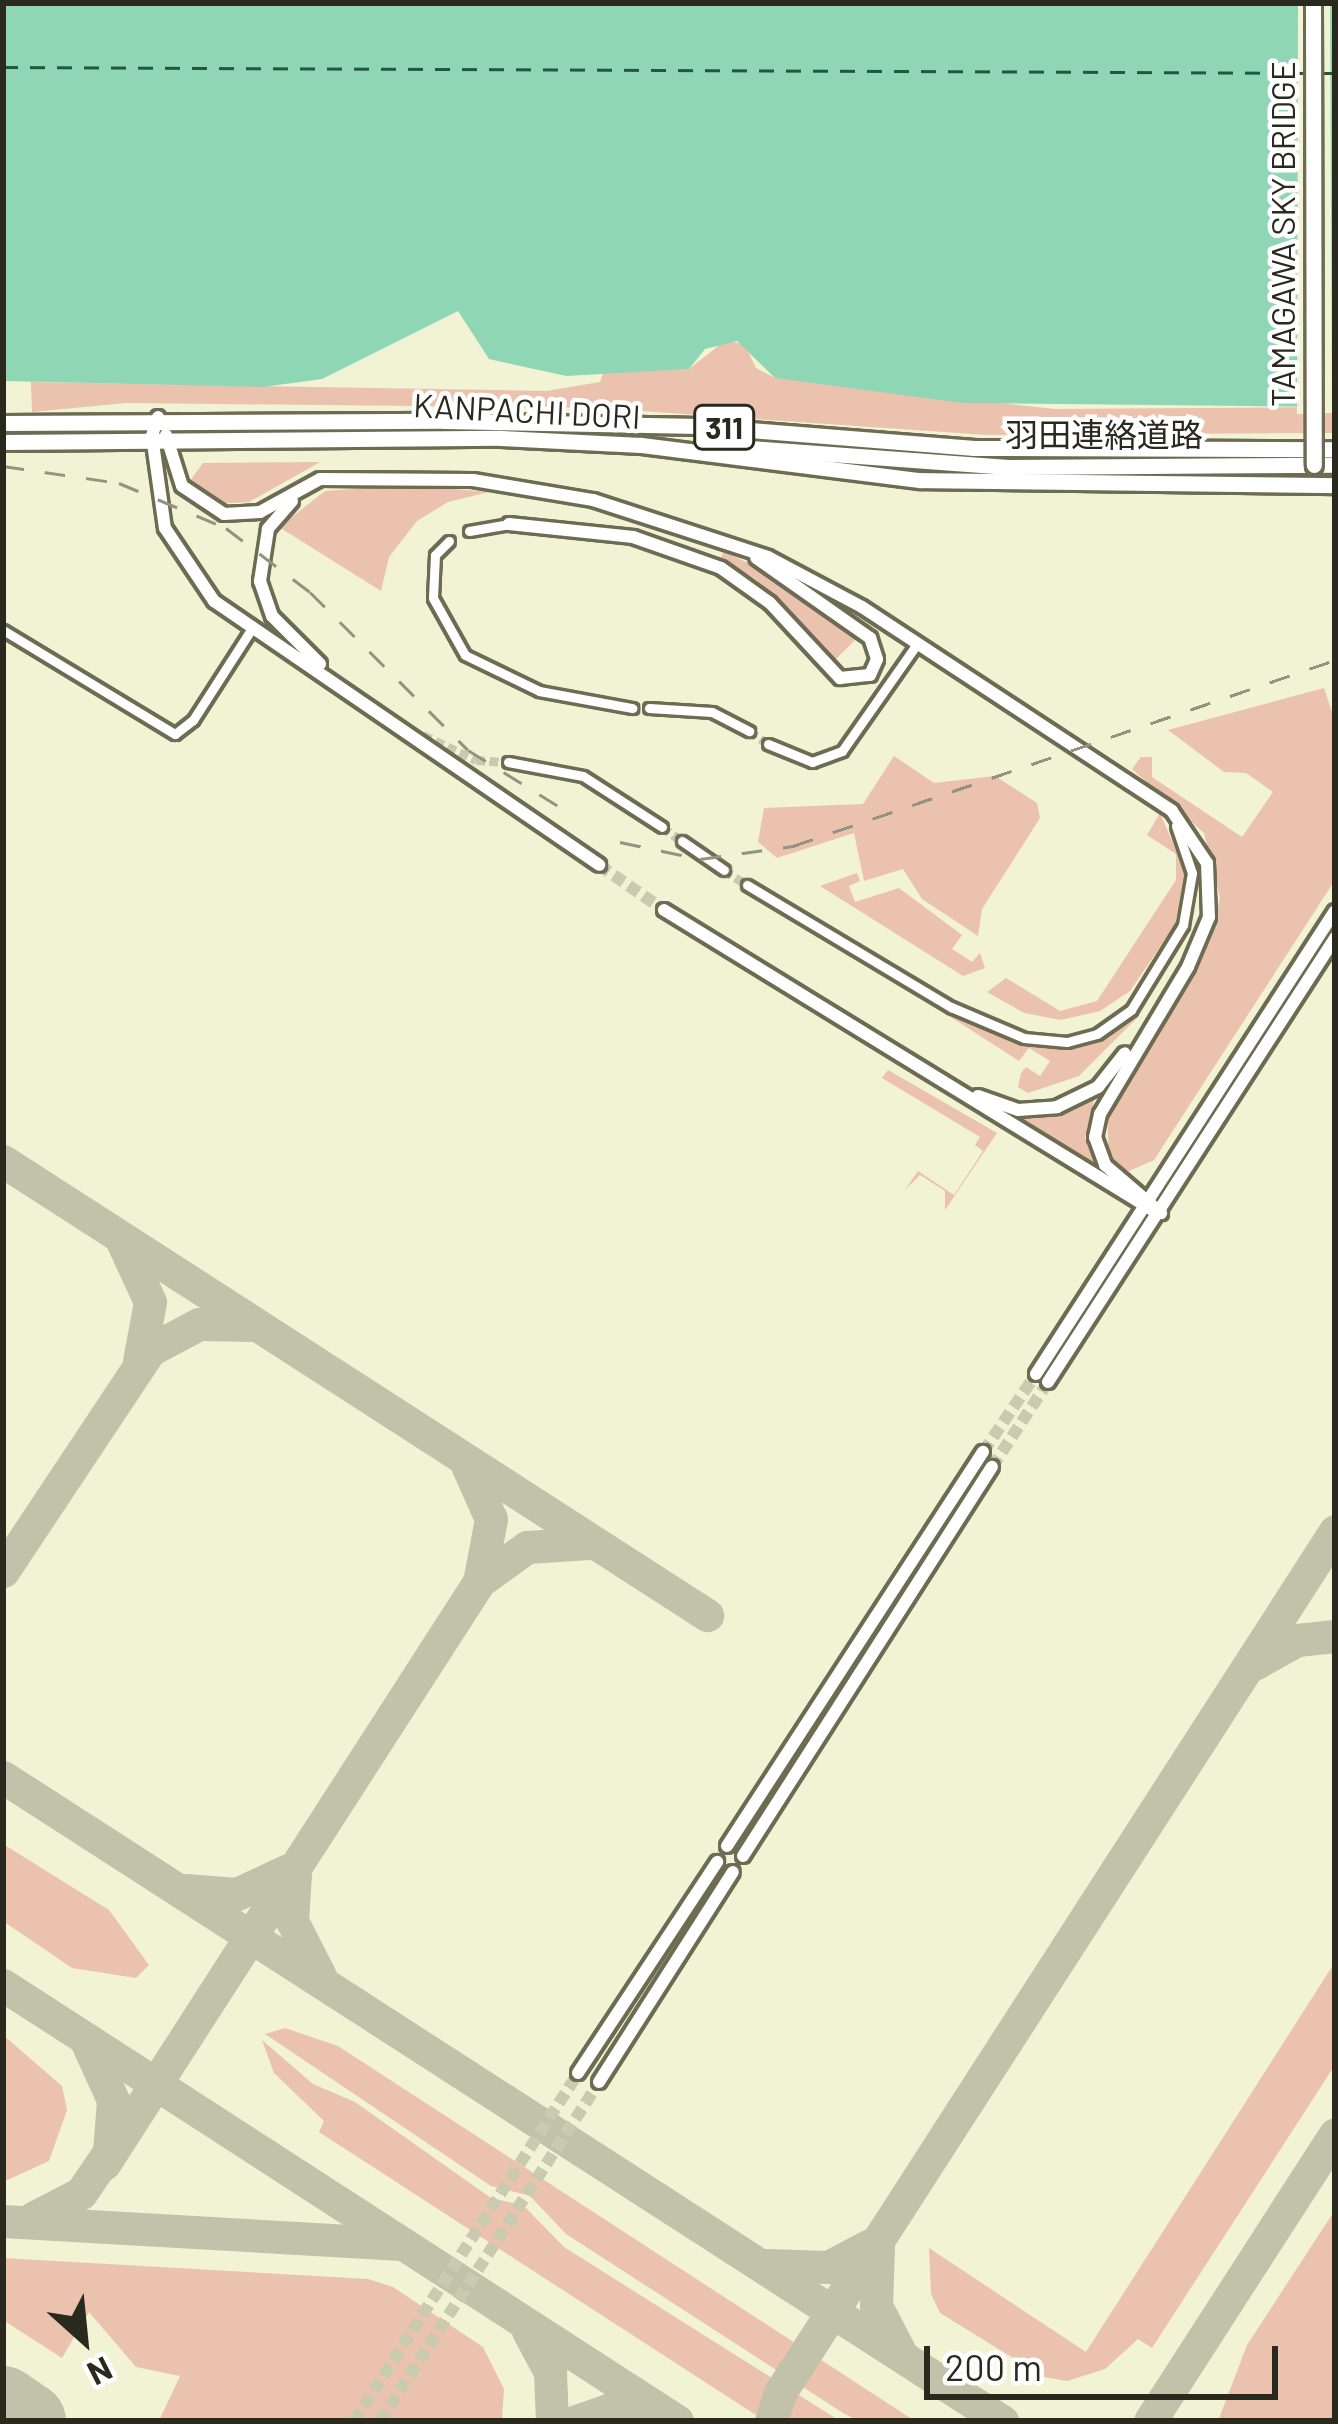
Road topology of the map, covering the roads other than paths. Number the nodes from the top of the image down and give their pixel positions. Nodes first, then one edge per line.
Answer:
1 (1313, 3) edge
2 (158, 417) junction
3 (3, 423) edge
4 (700, 426) junction
5 (159, 436) junction
6 (3, 442) edge
7 (644, 445) junction
8 (1335, 449) edge
9 (874, 458) junction
10 (1314, 465) junction
11 (1335, 465) edge
12 (341, 478) junction
13 (1335, 484) edge
14 (509, 524) joint
15 (469, 531) dead end
16 (449, 541) dead end
17 (745, 550) junction
18 (252, 628) junction
19 (3, 630) edge
20 (917, 644) junction
21 (343, 685) junction
22 (632, 708) dead end
23 (649, 708) dead end
24 (400, 724) junction
25 (749, 731) tunnel mouth
26 (423, 735) tunnel mouth
27 (768, 744) tunnel mouth
28 (508, 762) tunnel mouth
29 (1153, 799) junction
30 (662, 827) tunnel mouth
31 (682, 841) tunnel mouth
32 (599, 865) tunnel mouth
33 (724, 870) tunnel mouth
34 (747, 885) tunnel mouth
35 (664, 910) tunnel mouth
36 (1335, 911) edge
37 (1335, 938) edge
38 (1193, 952) junction
39 (946, 1083) junction
40 (1143, 1204) junction
41 (1161, 1213) junction
42 (983, 1452) tunnel mouth
43 (992, 1467) tunnel mouth
44 (727, 1846) dead end
45 (743, 1856) dead end
46 (717, 1862) dead end
47 (733, 1872) dead end
48 (578, 2073) tunnel mouth
49 (599, 2082) tunnel mouth

1 - 10 main road, TAMAGAWA SKY BRIDGE, bridge
2 - 3 main road, KANPACHI DORI / 311
2 - 4 main road, KANPACHI DORI / 311
2 - 5 street
4 - 8 main road, KANPACHI DORI / 311
4 - 9 main road
5 - 6 main road, KANPACHI DORI / 311
5 - 7 main road, KANPACHI DORI / 311
5 - 12 street
5 - 18 street
7 - 9 main road
7 - 13 main road, KANPACHI DORI / 311
9 - 10 main road, 羽田連絡道路
10 - 11 main road, 羽田連絡道路
12 - 17 street
12 - 21 street
14 - 15 street
14 - 17 street
16 - 22 street
17 - 20 street
18 - 19 street
18 - 21 street
20 - 27 street
20 - 29 street
21 - 24 street
23 - 25 street
24 - 26 street
24 - 32 street
28 - 30 street
29 - 34 street
29 - 38 street
31 - 33 street
35 - 39 street
36 - 40 street
37 - 41 street
38 - 39 street
38 - 40 street
39 - 40 street
40 - 41 street
40 - 41 street
42 - 44 street
43 - 45 street
46 - 48 street
47 - 49 street

